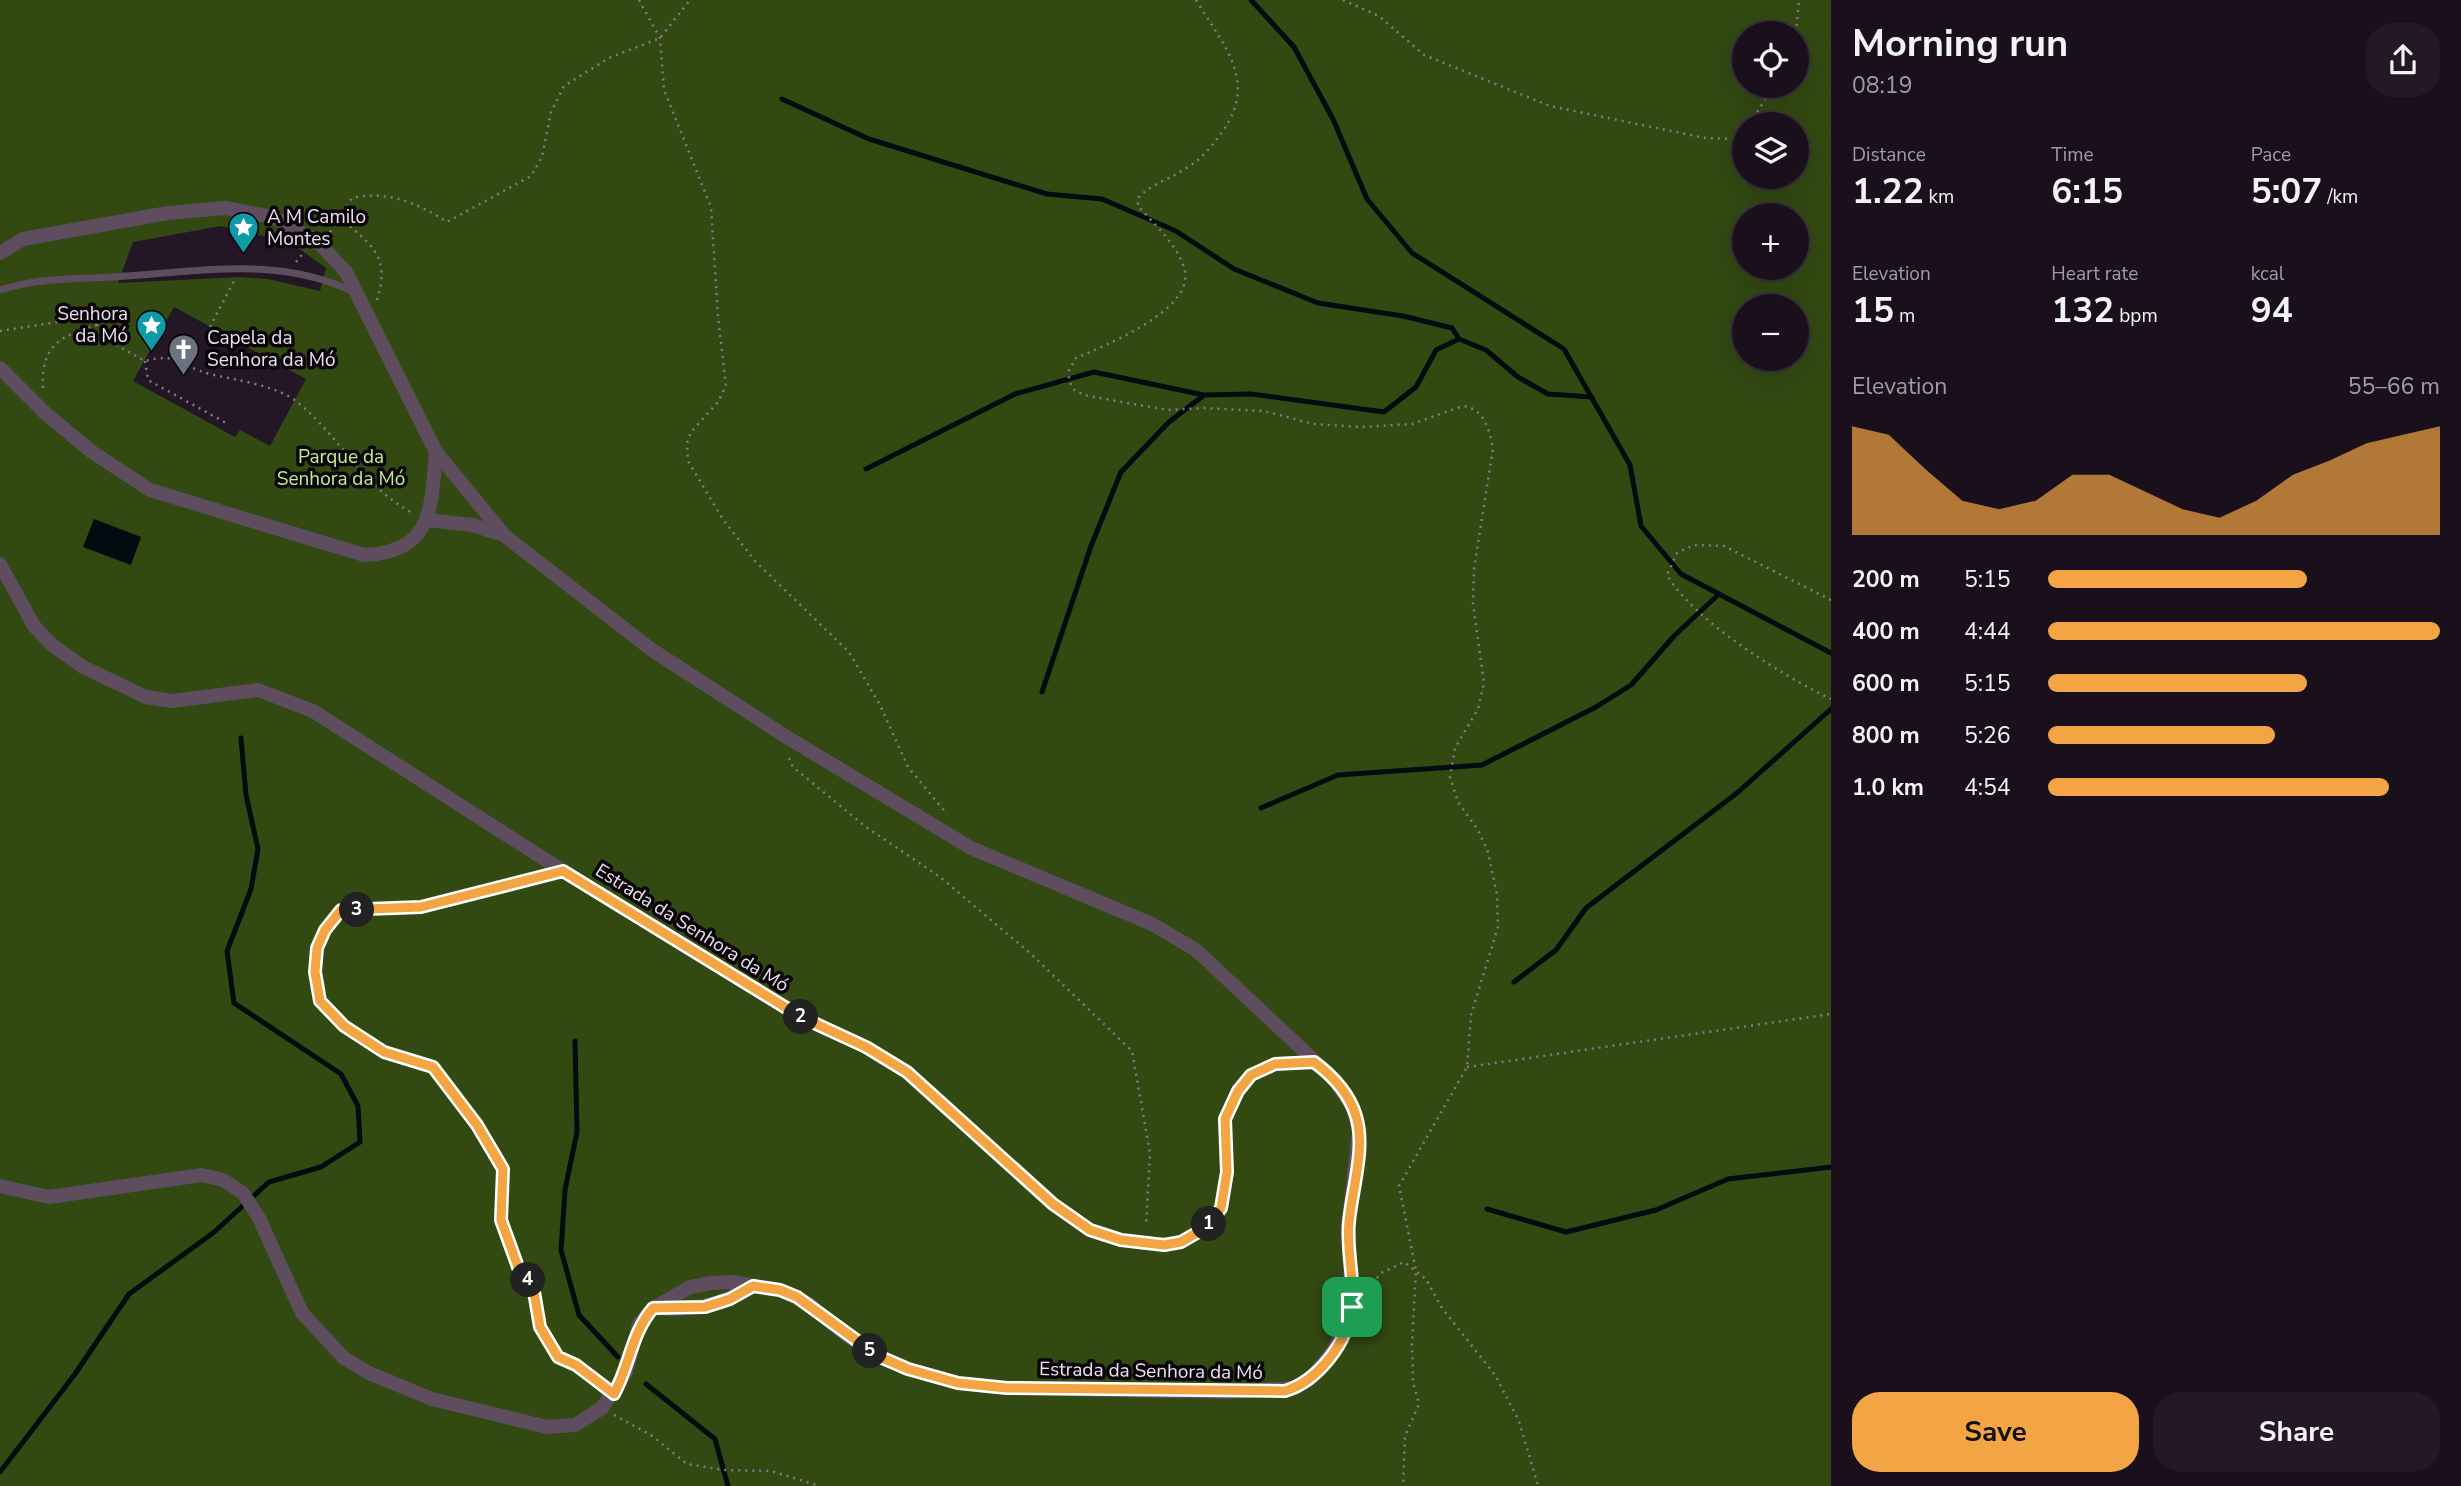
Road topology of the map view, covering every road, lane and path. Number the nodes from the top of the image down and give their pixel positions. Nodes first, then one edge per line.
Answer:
1 (639, 0) edge
2 (690, 0) edge
3 (1196, 0) edge
4 (1343, 0) edge
5 (1799, 0) edge
6 (1797, 21) edge
7 (660, 38) junction
8 (1732, 139) edge
9 (317, 241) junction
10 (0, 253) edge
11 (243, 266) junction
12 (293, 271) junction
13 (0, 290) edge
14 (355, 293) junction
15 (367, 313) junction
16 (97, 326) junction
17 (210, 327) dead end
18 (0, 331) edge
19 (145, 361) junction
20 (0, 368) edge
21 (45, 413) junction
22 (228, 424) dead end
23 (436, 452) junction
24 (427, 520) junction
25 (505, 536) junction
26 (0, 564) edge
27 (1831, 600) edge
28 (1831, 699) edge
29 (785, 736) junction
30 (954, 822) dead end
31 (563, 871) junction
32 (1831, 1014) edge
33 (1314, 1062) junction
34 (1467, 1067) junction
35 (0, 1186) edge
36 (1144, 1244) junction
37 (1416, 1271) junction
38 (753, 1286) junction
39 (1352, 1307) junction
40 (653, 1308) junction
41 (614, 1394) junction
42 (603, 1408) junction
43 (820, 1486) edge
44 (1403, 1486) edge
45 (1538, 1486) edge

1 - 7 path
2 - 7 path
3 - 34 path
4 - 8 path
5 - 6 path
7 - 15 path
7 - 30 path
9 - 10 street, Estrada da Senhora da Mó
9 - 12 path
9 - 14 street, Estrada da Senhora da Mó
11 - 12 lane
11 - 13 lane
11 - 17 path
12 - 14 lane
14 - 15 street, Estrada da Senhora da Mó
15 - 23 street, Estrada da Senhora da Mó
16 - 18 path
16 - 19 path
16 - 21 path
19 - 22 path
19 - 24 path
20 - 21 street
21 - 24 street
23 - 24 street
23 - 25 street, Estrada da Senhora da Mó
24 - 25 street
25 - 29 street, Estrada da Senhora da Mó
26 - 31 street, Estrada da Senhora da Mó
27 - 28 path
29 - 33 street, Estrada da Senhora da Mó
29 - 36 path
31 - 36 street, Estrada da Senhora da Mó
31 - 41 path
32 - 34 path
33 - 36 street, Estrada da Senhora da Mó
33 - 39 street, Estrada da Senhora da Mó
34 - 37 path
35 - 42 street, Estrada da Senhora da Mó
37 - 39 path
37 - 44 path
37 - 45 path
38 - 39 street, Estrada da Senhora da Mó
38 - 40 street
38 - 40 street, Estrada da Senhora da Mó
40 - 41 street, Estrada da Senhora da Mó
41 - 42 street, Estrada da Senhora da Mó
42 - 43 path

